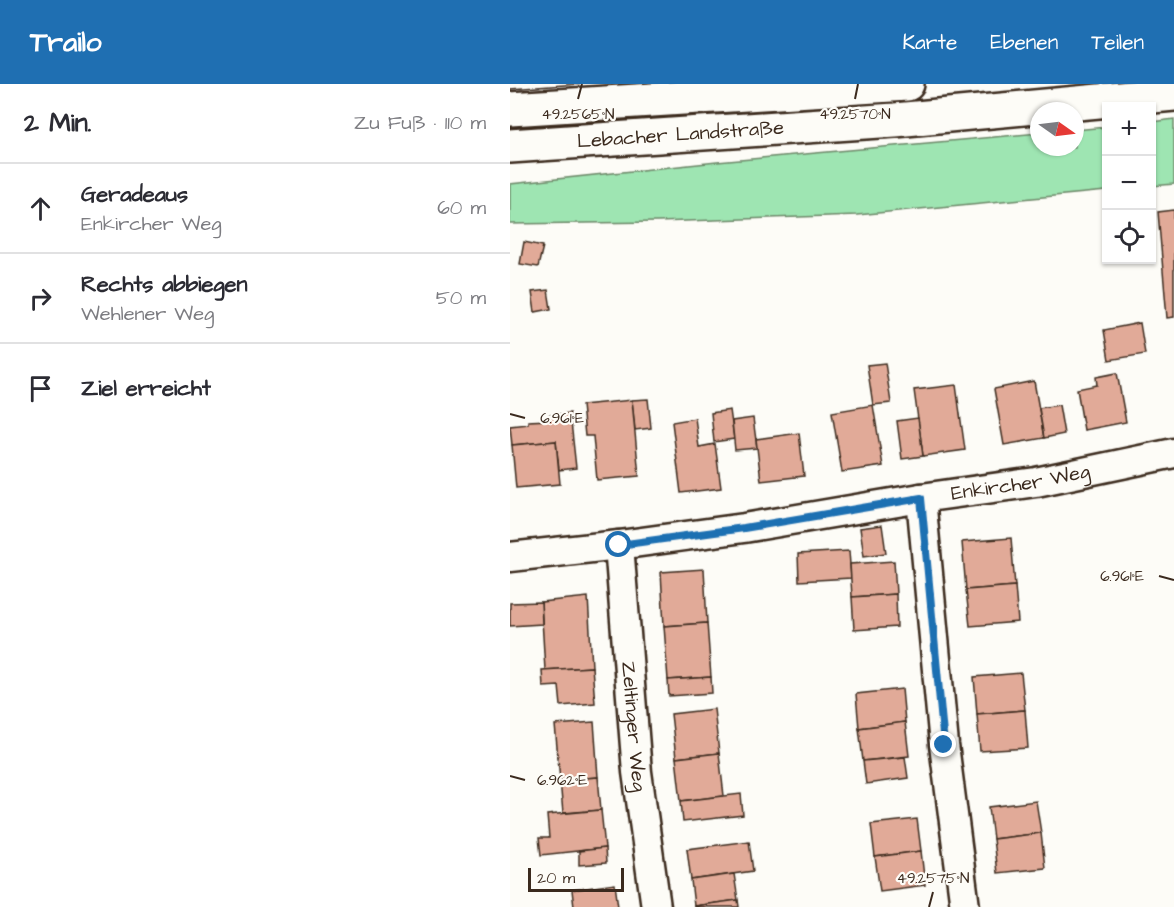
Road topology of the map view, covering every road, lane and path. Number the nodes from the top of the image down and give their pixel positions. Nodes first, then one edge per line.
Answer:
1 (907, 84) edge
2 (1174, 94) edge
3 (510, 109) edge
4 (510, 146) edge
5 (1174, 453) edge
6 (921, 498) junction
7 (619, 545) junction
8 (510, 557) edge
9 (656, 907) edge
10 (965, 907) edge

1 - 3 highway, Lebacher Landstraße
2 - 4 highway, Lebacher Landstraße
5 - 6 street, Enkircher Weg
6 - 7 street, Enkircher Weg
6 - 10 street
7 - 8 street, Enkircher Weg
7 - 9 street, Zeltinger Weg

